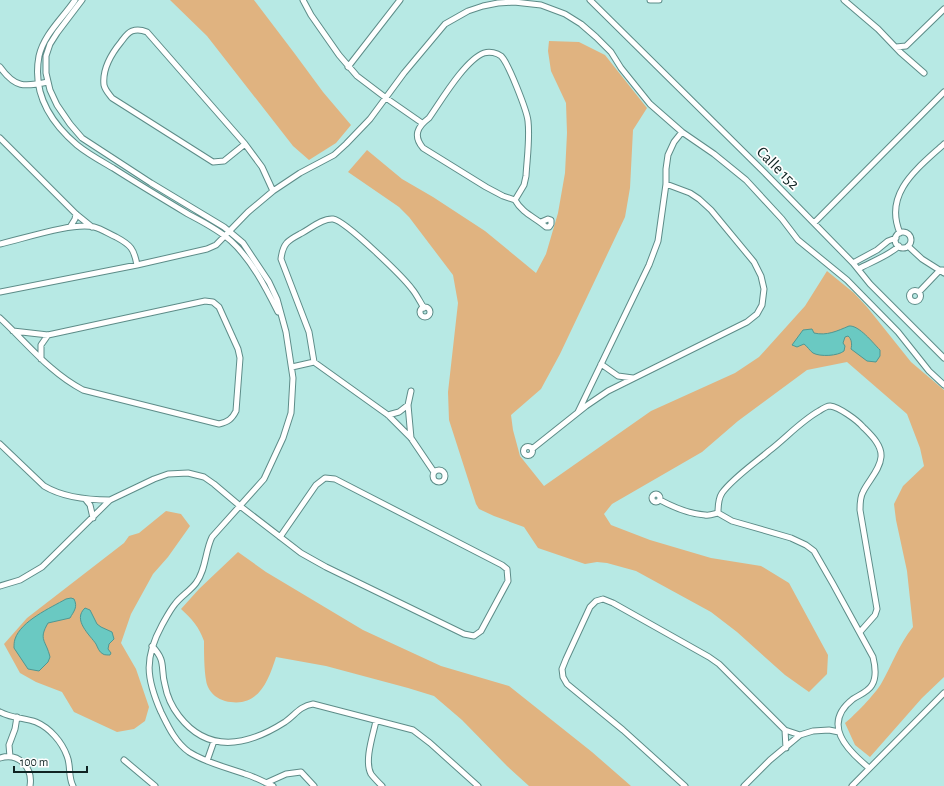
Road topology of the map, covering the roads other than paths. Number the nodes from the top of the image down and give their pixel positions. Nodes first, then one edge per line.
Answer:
1 (75, 0) edge
2 (82, 0) edge
3 (303, 0) edge
4 (400, 0) edge
5 (590, 0) edge
6 (650, 0) edge
7 (659, 0) edge
8 (844, 0) edge
9 (541, 3) edge
10 (944, 9) edge
11 (906, 46) junction
12 (896, 47) junction
13 (907, 56) junction
14 (0, 67) edge
15 (348, 67) junction
16 (924, 72) dead end
17 (48, 82) junction
18 (38, 84) junction
19 (944, 92) edge
20 (386, 98) junction
21 (422, 123) junction
22 (682, 132) junction
23 (0, 138) edge
24 (245, 144) junction
25 (944, 144) edge
26 (666, 184) junction
27 (273, 191) junction
28 (515, 200) junction
29 (76, 214) junction
30 (541, 222) dead end
31 (814, 223) junction
32 (70, 227) junction
33 (92, 227) junction
34 (229, 231) junction
35 (900, 233) junction
36 (224, 236) junction
37 (896, 238) junction
38 (0, 244) edge
39 (899, 246) junction
40 (908, 246) junction
41 (853, 263) junction
42 (137, 265) junction
43 (858, 269) junction
44 (943, 271) edge
45 (0, 292) edge
46 (919, 292) dead end
47 (424, 308) dead end
48 (0, 318) edge
49 (283, 322) junction
50 (13, 331) junction
51 (48, 335) junction
52 (944, 358) edge
53 (41, 359) junction
54 (314, 362) junction
55 (601, 364) junction
56 (292, 367) junction
57 (633, 378) junction
58 (944, 385) edge
59 (410, 391) dead end
60 (408, 405) junction
61 (577, 413) junction
62 (388, 415) junction
63 (411, 438) junction
64 (0, 444) edge
65 (532, 449) dead end
66 (434, 472) dead end
67 (86, 500) junction
68 (110, 500) junction
69 (660, 500) dead end
70 (240, 506) junction
71 (718, 514) junction
72 (92, 518) junction
73 (280, 537) junction
74 (0, 586) edge
75 (860, 632) junction
76 (152, 646) junction
77 (944, 693) edge
78 (0, 712) edge
79 (17, 717) junction
80 (376, 721) junction
81 (785, 730) junction
82 (838, 732) junction
83 (800, 735) junction
84 (214, 741) junction
85 (786, 748) junction
86 (10, 757) junction
87 (0, 758) edge
88 (124, 760) dead end
89 (207, 761) junction
90 (869, 768) junction
91 (266, 783) junction
92 (30, 786) edge
93 (73, 786) edge
94 (154, 786) edge
95 (273, 786) edge
96 (314, 786) edge
97 (382, 786) edge
98 (478, 786) edge
99 (685, 786) edge
100 (744, 786) edge
101 (852, 786) edge

1 - 18 street
2 - 17 street
3 - 15 street
4 - 15 street
5 - 31 street, Calle 152
6 - 7 street
8 - 12 street
9 - 20 street
9 - 22 street
10 - 11 street
11 - 12 street
11 - 13 street
12 - 13 street
13 - 16 street
14 - 18 street
15 - 20 street
17 - 18 street
17 - 34 street
18 - 36 street
19 - 31 street
20 - 21 street
20 - 27 street
21 - 28 street
21 - 28 street
22 - 26 street
22 - 58 street
23 - 29 street
24 - 24 street
24 - 27 street
25 - 35 street
26 - 55 street
26 - 57 street
27 - 34 street
28 - 30 street
29 - 32 street
29 - 33 street
31 - 41 street, Calle 152
32 - 33 street
32 - 38 street
33 - 42 street
34 - 36 street
34 - 49 street
35 - 37 street
35 - 40 street
36 - 42 street
36 - 49 street
37 - 39 street
37 - 41 street
39 - 40 street
39 - 43 street
40 - 44 street
41 - 43 street, Calle 152
42 - 45 street
43 - 52 street, Calle 152
44 - 46 street
47 - 54 street
48 - 50 street
49 - 56 street
50 - 51 street
50 - 53 street
51 - 53 street
51 - 53 street
54 - 56 street
54 - 62 street
55 - 57 street
55 - 61 street
56 - 70 street
57 - 61 street
59 - 60 street
60 - 62 street
60 - 63 street
61 - 65 street
62 - 63 street
63 - 66 street
64 - 67 street
67 - 68 street
67 - 72 street
68 - 70 street
68 - 72 street
69 - 71 street
70 - 73 street
70 - 76 street
71 - 75 street
71 - 75 street
72 - 74 street
73 - 73 street
75 - 82 street
76 - 84 street
76 - 89 street
77 - 90 street
78 - 79 street
79 - 86 street
79 - 93 street
80 - 84 street
80 - 97 street
80 - 98 street
81 - 83 street
81 - 85 street
81 - 99 street
82 - 83 street
82 - 90 street
83 - 85 street
84 - 89 street
85 - 100 street
86 - 87 street
86 - 92 street
88 - 94 street
89 - 91 street
90 - 101 street
91 - 95 street
91 - 96 street

